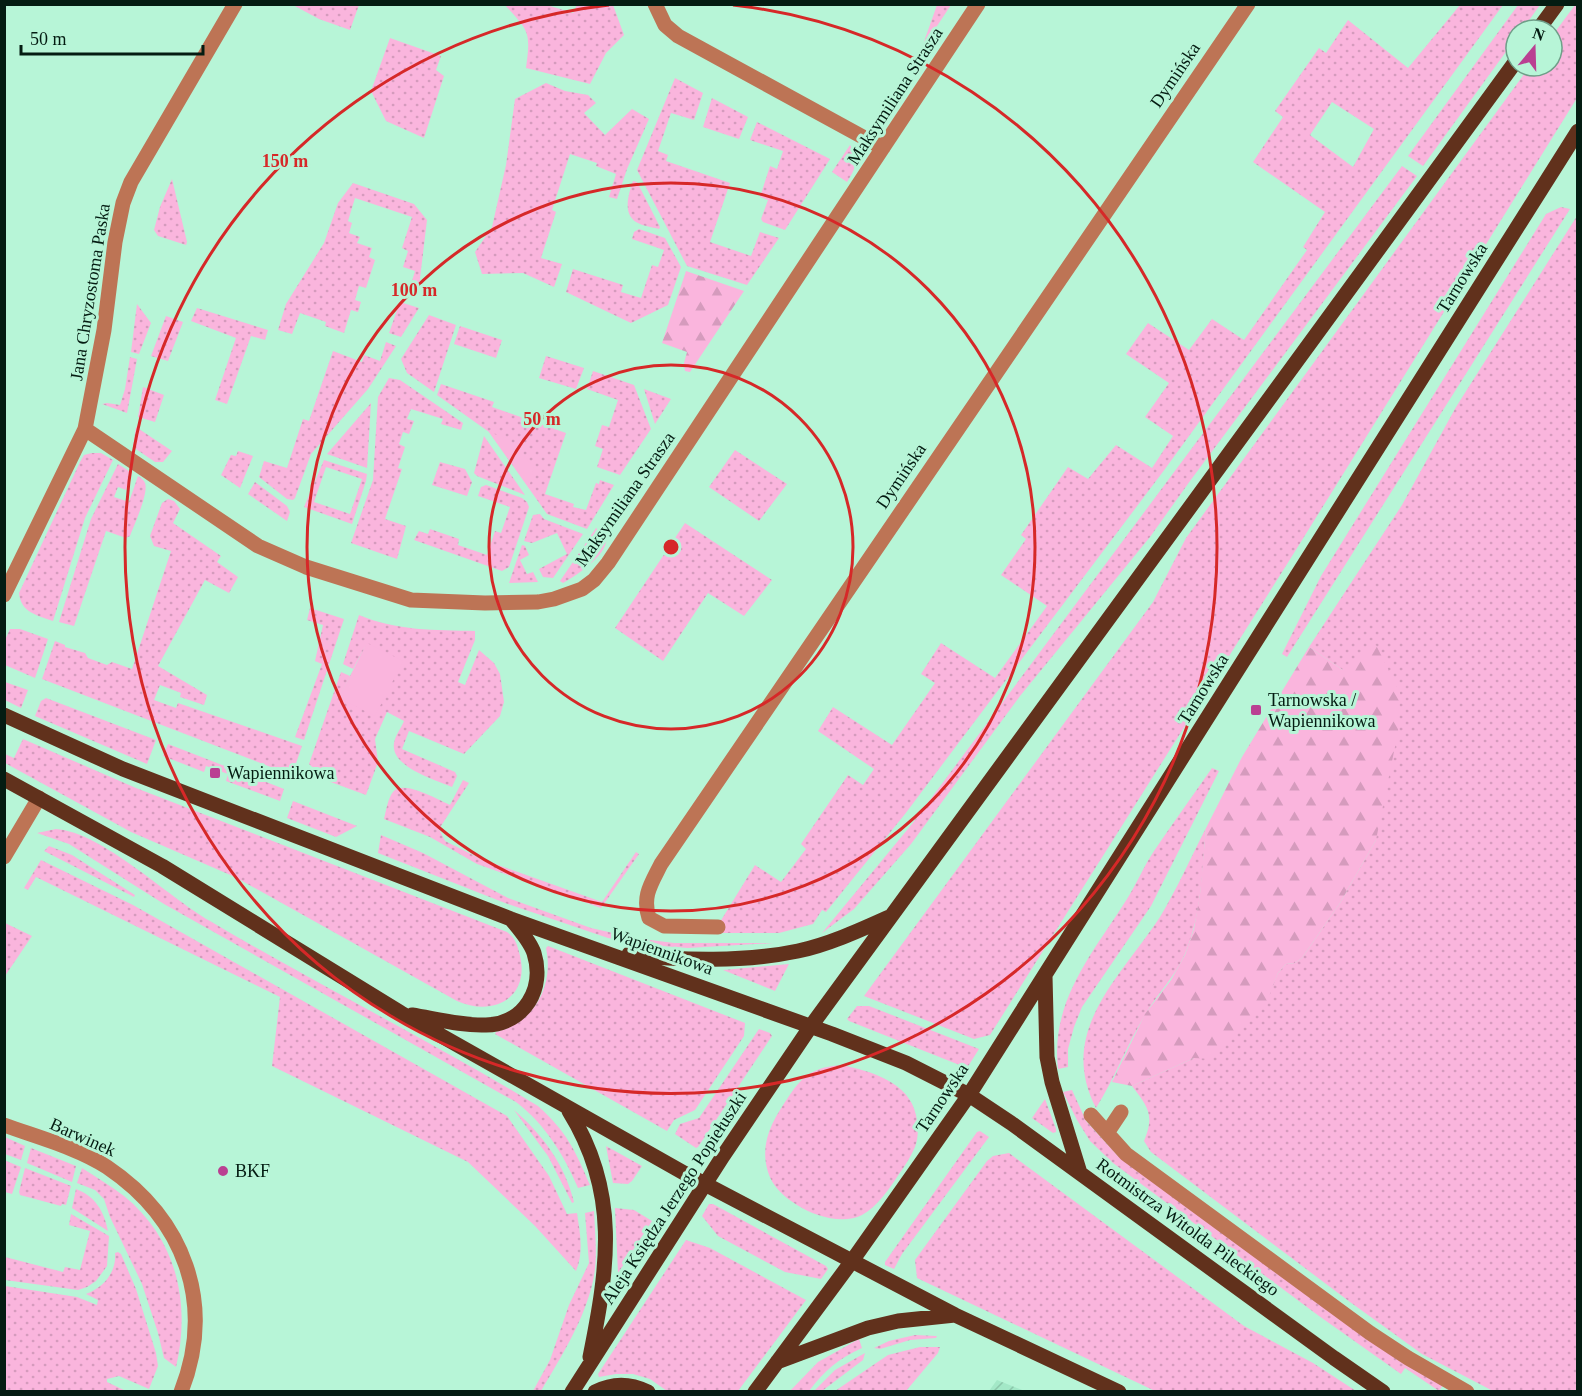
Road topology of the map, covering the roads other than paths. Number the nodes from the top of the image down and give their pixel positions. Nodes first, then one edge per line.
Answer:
1 (235, 4) edge
2 (655, 4) edge
3 (978, 4) edge
4 (1248, 4) edge
5 (1557, 4) edge
6 (1547, 18) edge
7 (1504, 77) edge
8 (1578, 131) edge
9 (884, 148) junction
10 (85, 429) junction
11 (4, 595) edge
12 (4, 715) edge
13 (4, 779) edge
14 (39, 798) junction
15 (4, 857) edge
16 (891, 915) junction
17 (511, 919) junction
18 (718, 927) dead end
19 (600, 950) junction
20 (1045, 976) junction
21 (401, 1013) junction
22 (811, 1026) junction
23 (969, 1095) junction
24 (568, 1108) junction
25 (1121, 1112) dead end
26 (1091, 1114) dead end
27 (4, 1125) edge
28 (1107, 1133) junction
29 (1080, 1173) junction
30 (705, 1184) junction
31 (852, 1261) junction
32 (955, 1315) junction
33 (777, 1362) junction
34 (589, 1364) junction
35 (181, 1392) edge
36 (572, 1392) edge
37 (595, 1392) edge
38 (648, 1392) edge
39 (755, 1392) edge
40 (1119, 1392) edge
41 (1383, 1392) edge
42 (1467, 1392) edge

1 - 10 street, Jana Chryzostoma Paska
2 - 9 street
3 - 9 street, Maksymiliana Strasza
4 - 18 street, Dymińska
5 - 6 main road
7 - 16 main road
8 - 20 main road, Tarnowska
9 - 10 street, Maksymiliana Strasza
10 - 11 street, Jana Chryzostoma Paska
12 - 17 main road, Wapiennikowa
13 - 14 main road
14 - 15 street
14 - 21 main road
16 - 19 main road
16 - 22 main road
17 - 19 main road, Wapiennikowa
17 - 21 main road
19 - 22 main road, Wapiennikowa
20 - 23 main road, Tarnowska
20 - 29 main road
21 - 24 main road
22 - 23 main road, Wapiennikowa
22 - 30 main road, Aleja Księdza Jerzego Popiełuszki
23 - 29 main road, Rotmistrza Witolda Pileckiego
23 - 31 main road, Tarnowska
24 - 30 main road
24 - 34 main road
25 - 28 street
26 - 28 street
27 - 35 street, Barwinek
28 - 42 street
29 - 41 main road, Rotmistrza Witolda Pileckiego
30 - 31 main road
30 - 34 main road, Aleja Księdza Jerzego Popiełuszki
31 - 32 main road
31 - 33 main road
32 - 33 main road
32 - 40 main road
33 - 39 main road
34 - 36 main road, Aleja Księdza Jerzego Popiełuszki
37 - 38 main road

